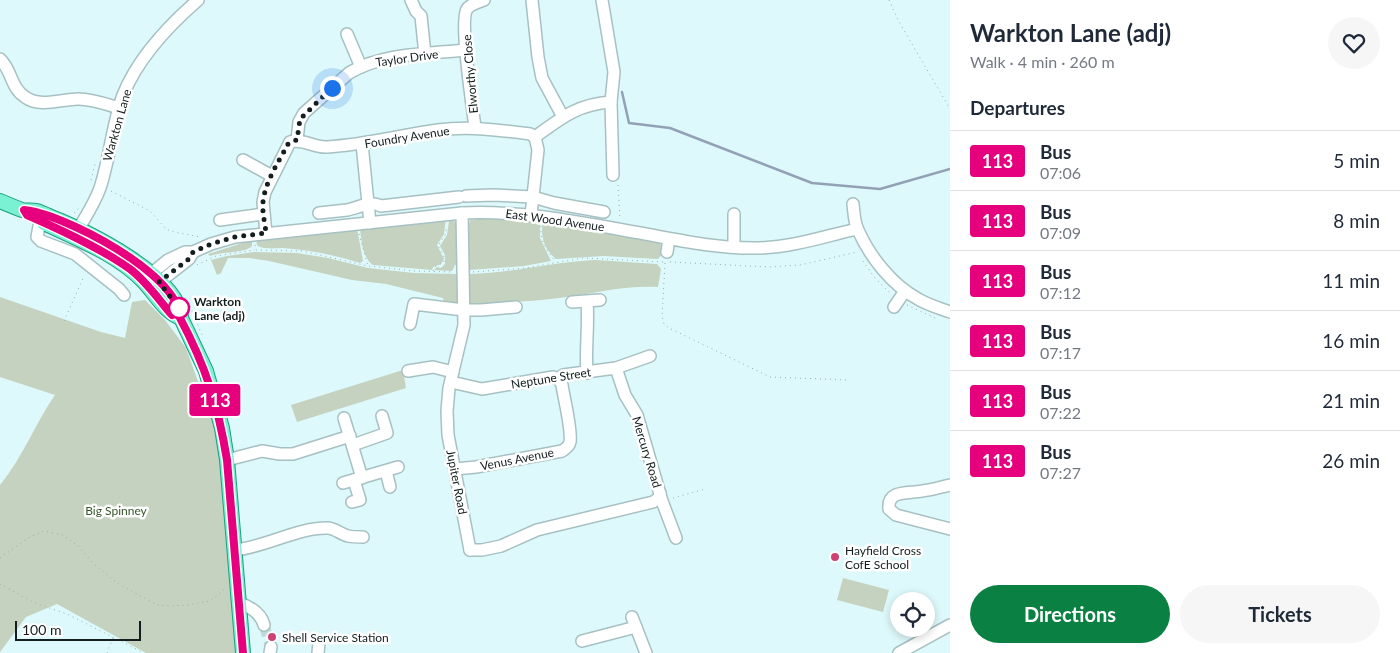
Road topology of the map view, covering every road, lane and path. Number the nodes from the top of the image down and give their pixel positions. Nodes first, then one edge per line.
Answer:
1 (411, 0) edge
2 (484, 0) edge
3 (532, 0) edge
4 (602, 0) edge
5 (890, 0) edge
6 (192, 2) edge
7 (347, 34) dead end
8 (465, 50) junction
9 (425, 55) junction
10 (0, 59) edge
11 (361, 67) junction
12 (612, 102) junction
13 (119, 108) junction
14 (950, 109) edge
15 (563, 116) junction
16 (475, 128) junction
17 (535, 137) junction
18 (297, 140) junction
19 (362, 144) junction
20 (98, 157) dead end
21 (243, 160) dead end
22 (613, 175) dead end
23 (272, 176) junction
24 (91, 182) dead end
25 (108, 190) dead end
26 (533, 196) junction
27 (0, 201) edge
28 (368, 204) junction
29 (852, 204) dead end
30 (80, 207) dead end
31 (24, 210) junction
32 (604, 212) dead end
33 (74, 213) dead end
34 (319, 213) dead end
35 (462, 213) junction
36 (263, 214) junction
37 (734, 214) dead end
38 (531, 215) junction
39 (220, 220) dead end
40 (40, 221) junction
41 (542, 222) dead end
42 (370, 223) junction
43 (448, 223) dead end
44 (857, 229) junction
45 (359, 231) dead end
46 (76, 233) junction
47 (266, 233) junction
48 (201, 238) dead end
49 (669, 239) junction
50 (254, 240) dead end
51 (734, 247) junction
52 (256, 250) junction
53 (857, 252) dead end
54 (666, 257) junction
55 (556, 262) junction
56 (87, 263) junction
57 (368, 266) junction
58 (194, 267) dead end
59 (433, 272) junction
60 (459, 272) dead end
61 (469, 272) dead end
62 (151, 281) junction
63 (905, 291) junction
64 (124, 295) dead end
65 (600, 300) dead end
66 (572, 302) dead end
67 (587, 302) junction
68 (516, 307) dead end
69 (894, 307) dead end
70 (464, 310) junction
71 (950, 312) edge
72 (64, 321) dead end
73 (410, 324) dead end
74 (650, 356) dead end
75 (616, 368) junction
76 (408, 371) dead end
77 (587, 372) junction
78 (452, 377) junction
79 (559, 379) junction
80 (848, 380) dead end
81 (382, 416) dead end
82 (344, 418) dead end
83 (351, 440) junction
84 (227, 460) junction
85 (398, 467) dead end
86 (455, 470) junction
87 (386, 471) junction
88 (353, 480) junction
89 (950, 485) edge
90 (390, 487) dead end
91 (706, 489) dead end
92 (661, 497) junction
93 (352, 502) dead end
94 (950, 529) edge
95 (363, 537) dead end
96 (676, 538) dead end
97 (235, 550) junction
98 (0, 558) edge
99 (0, 584) edge
100 (227, 587) dead end
101 (239, 603) junction
102 (264, 626) tunnel mouth
103 (947, 627) edge
104 (114, 638) junction
105 (950, 640) edge
106 (582, 641) dead end
107 (107, 653) edge
108 (144, 653) edge
109 (243, 653) edge
110 (646, 653) edge
111 (899, 653) edge

1 - 9 street
2 - 8 street, Elworthy Close
3 - 15 street
4 - 12 street
5 - 14 path
6 - 13 street, Warkton Lane
7 - 11 street
8 - 9 street, Taylor Drive
8 - 16 street, Elworthy Close
9 - 11 street, Taylor Drive
10 - 13 street
11 - 18 street, Taylor Drive
12 - 15 street
12 - 22 street
13 - 46 street, Warkton Lane
15 - 17 street
16 - 17 street, Foundry Avenue
16 - 19 street, Foundry Avenue
17 - 26 street
18 - 19 street, Foundry Avenue
18 - 23 street
19 - 28 street
20 - 24 path
21 - 23 street
23 - 36 street
25 - 48 path
26 - 28 street
26 - 32 street
26 - 38 street
27 - 31 main road
28 - 34 street
28 - 42 street
29 - 44 street
30 - 33 path
31 - 40 main road
31 - 46 main road
35 - 38 street, East Wood Avenue
35 - 42 street, East Wood Avenue
35 - 70 street, Jupiter Road
36 - 39 street
36 - 47 street
37 - 51 street
38 - 49 street, East Wood Avenue
40 - 46 main road
40 - 56 street
41 - 55 path
42 - 47 street, East Wood Avenue
43 - 59 path
44 - 51 street, East Wood Avenue
44 - 63 street
45 - 57 path
46 - 62 main road
47 - 62 street, East Wood Avenue
49 - 51 street, East Wood Avenue
49 - 54 street
50 - 52 path
52 - 57 path
52 - 58 path
53 - 54 path
54 - 55 path
54 - 80 path
55 - 61 path
56 - 64 street
56 - 72 path
57 - 59 path
59 - 60 path
62 - 84 main road
63 - 69 street
63 - 71 street
65 - 67 street
66 - 67 street
67 - 77 street
68 - 70 street
70 - 73 street
70 - 78 street, Jupiter Road
74 - 75 street, Neptune Street
75 - 77 street, Neptune Street
75 - 92 street, Mercury Road
76 - 78 street, Neptune Street
77 - 79 street, Neptune Street
78 - 79 street, Neptune Street
78 - 86 street, Jupiter Road
79 - 86 street, Venus Avenue
81 - 83 street
82 - 83 street
83 - 84 street
83 - 88 street
84 - 97 main road
85 - 87 street
86 - 92 street, Jupiter Road
87 - 88 street
87 - 90 street
88 - 93 street
89 - 94 street
91 - 92 path
92 - 96 street, Mercury Road
95 - 97 street
97 - 101 main road
98 - 100 path
99 - 104 path
101 - 102 street
101 - 109 main road
103 - 105 street
103 - 111 street
104 - 107 path
104 - 108 path
106 - 110 street

